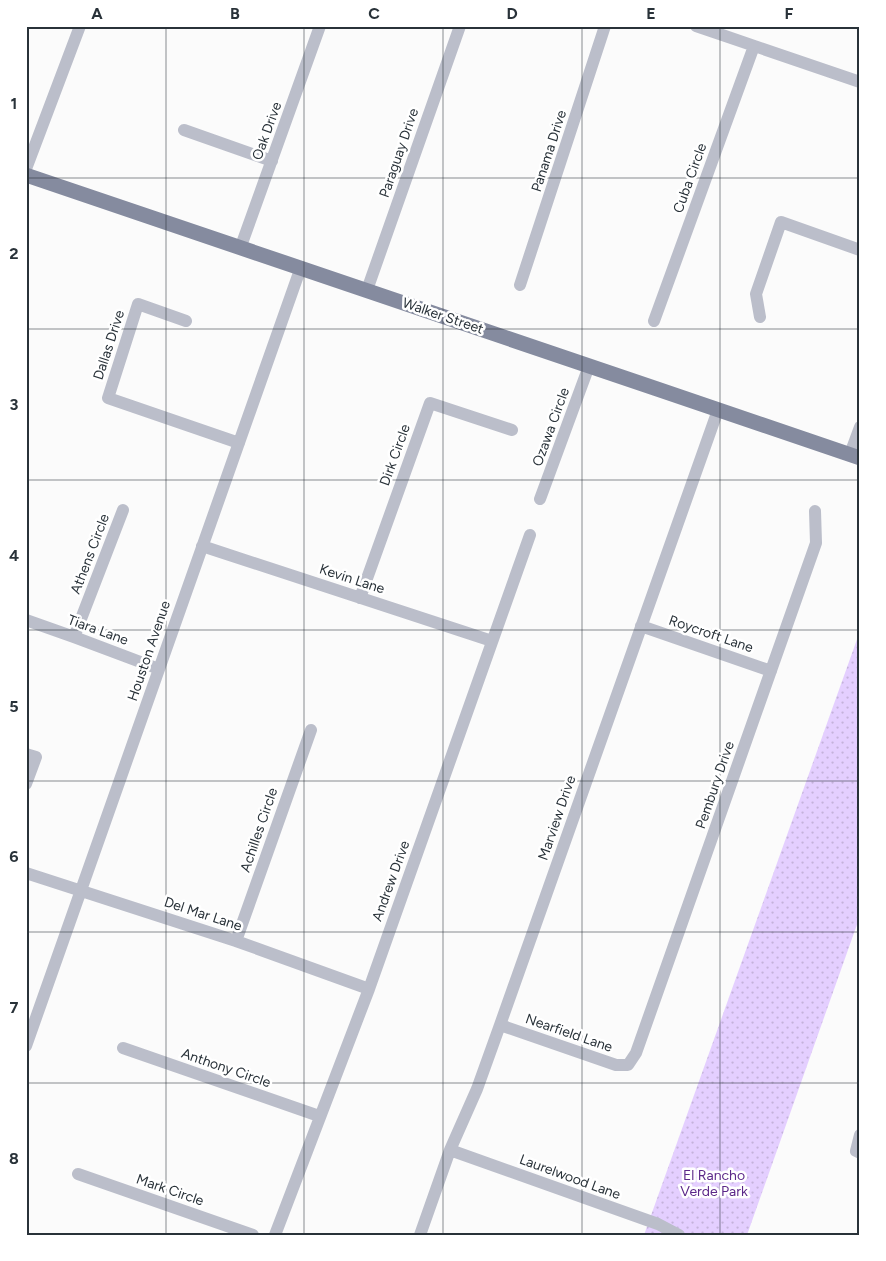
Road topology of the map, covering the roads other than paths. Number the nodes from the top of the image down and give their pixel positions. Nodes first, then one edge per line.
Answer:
1 (320, 26) edge
2 (460, 26) edge
3 (605, 26) edge
4 (696, 26) edge
5 (75, 28) edge
6 (754, 46) junction
7 (860, 82) edge
8 (184, 130) dead end
9 (272, 161) junction
10 (26, 169) edge
11 (26, 175) edge
12 (241, 246) junction
13 (860, 250) edge
14 (301, 267) junction
15 (520, 285) dead end
16 (367, 290) junction
17 (760, 317) dead end
18 (186, 321) dead end
19 (654, 321) dead end
20 (589, 366) junction
21 (718, 410) junction
22 (860, 427) edge
23 (512, 430) dead end
24 (239, 443) junction
25 (855, 456) edge
26 (540, 499) dead end
27 (122, 510) dead end
28 (815, 511) dead end
29 (530, 535) dead end
30 (202, 546) junction
31 (360, 598) junction
32 (26, 620) edge
33 (641, 626) junction
34 (74, 637) junction
35 (492, 640) junction
36 (159, 669) junction
37 (771, 671) junction
38 (311, 730) dead end
39 (31, 755) edge
40 (26, 784) edge
41 (26, 873) edge
42 (81, 891) junction
43 (236, 940) junction
44 (369, 989) junction
45 (500, 1025) junction
46 (26, 1046) edge
47 (123, 1048) dead end
48 (628, 1065) joint
49 (319, 1116) junction
50 (860, 1134) edge
51 (450, 1150) junction
52 (858, 1152) edge
53 (78, 1174) dead end
54 (253, 1235) edge
55 (275, 1235) edge
56 (420, 1235) edge
57 (679, 1235) edge

1 - 9 street, Oak Drive
2 - 16 street, Paraguay Drive
3 - 15 street, Panama Drive
4 - 6 street
5 - 10 street
6 - 7 street
6 - 19 street, Cuba Circle
8 - 9 street
9 - 12 street, Oak Drive
11 - 12 main road, Walker Street
12 - 14 main road, Walker Street
13 - 17 street
14 - 16 main road, Walker Street
14 - 24 street, Houston Avenue
16 - 20 main road, Walker Street
18 - 24 street, Dallas Drive
20 - 21 main road, Walker Street
20 - 26 street, Ozawa Circle
21 - 25 main road, Walker Street
21 - 33 street, Marview Drive
22 - 25 street
23 - 31 street, Dirk Circle
24 - 30 street, Houston Avenue
27 - 34 street, Athens Circle
28 - 37 street, Pembury Drive
29 - 35 street, Andrew Drive
30 - 31 street, Kevin Lane
30 - 36 street, Houston Avenue
31 - 35 street, Kevin Lane
32 - 34 street, Tiara Lane
33 - 37 street, Roycroft Lane
33 - 45 street, Marview Drive
34 - 36 street, Tiara Lane
35 - 44 street, Andrew Drive
36 - 42 street, Houston Avenue
37 - 48 street, Pembury Drive
38 - 43 street, Achilles Circle
39 - 40 street
41 - 42 street, Del Mar Lane
42 - 43 street, Del Mar Lane
42 - 46 street, Houston Avenue
43 - 44 street, Del Mar Lane
44 - 49 street, Andrew Drive
45 - 48 street, Nearfield Lane
45 - 51 street, Marview Drive
47 - 49 street, Anthony Circle
49 - 55 street, Andrew Drive
50 - 52 street
51 - 56 street, Marview Drive
51 - 57 street, Laurelwood Lane
53 - 54 street, Mark Circle

